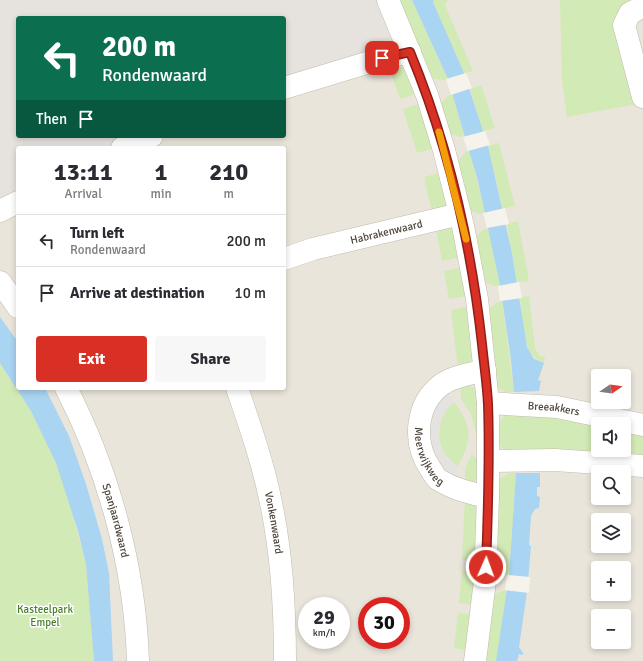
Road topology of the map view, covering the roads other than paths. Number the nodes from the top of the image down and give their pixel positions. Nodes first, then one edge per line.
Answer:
1 (388, 0) edge
2 (636, 10) edge
3 (410, 52) junction
4 (286, 87) edge
5 (643, 97) edge
6 (147, 138) edge
7 (127, 146) edge
8 (16, 203) edge
9 (0, 211) edge
10 (460, 214) junction
11 (313, 249) junction
12 (286, 258) edge
13 (286, 273) edge
14 (0, 282) edge
15 (16, 305) edge
16 (484, 370) junction
17 (67, 390) edge
18 (238, 390) edge
19 (488, 404) junction
20 (643, 425) edge
21 (488, 461) junction
22 (643, 466) edge
23 (488, 496) junction
24 (138, 661) edge
25 (285, 661) edge
26 (475, 661) edge

1 - 3 street
2 - 5 street
3 - 4 street
3 - 10 street
6 - 7 street
8 - 9 street
10 - 11 street, Habrakenwaard
10 - 16 street
11 - 12 street, Habrakenwaard
11 - 13 street, Habrakenwaard
14 - 15 street
16 - 19 street
16 - 23 street, Meerwijkweg
17 - 24 street, Spanjaardwaard
18 - 25 street, Vonkenwaard
19 - 20 street, Breeakkers
19 - 21 street
21 - 22 street
21 - 23 street
23 - 26 street

